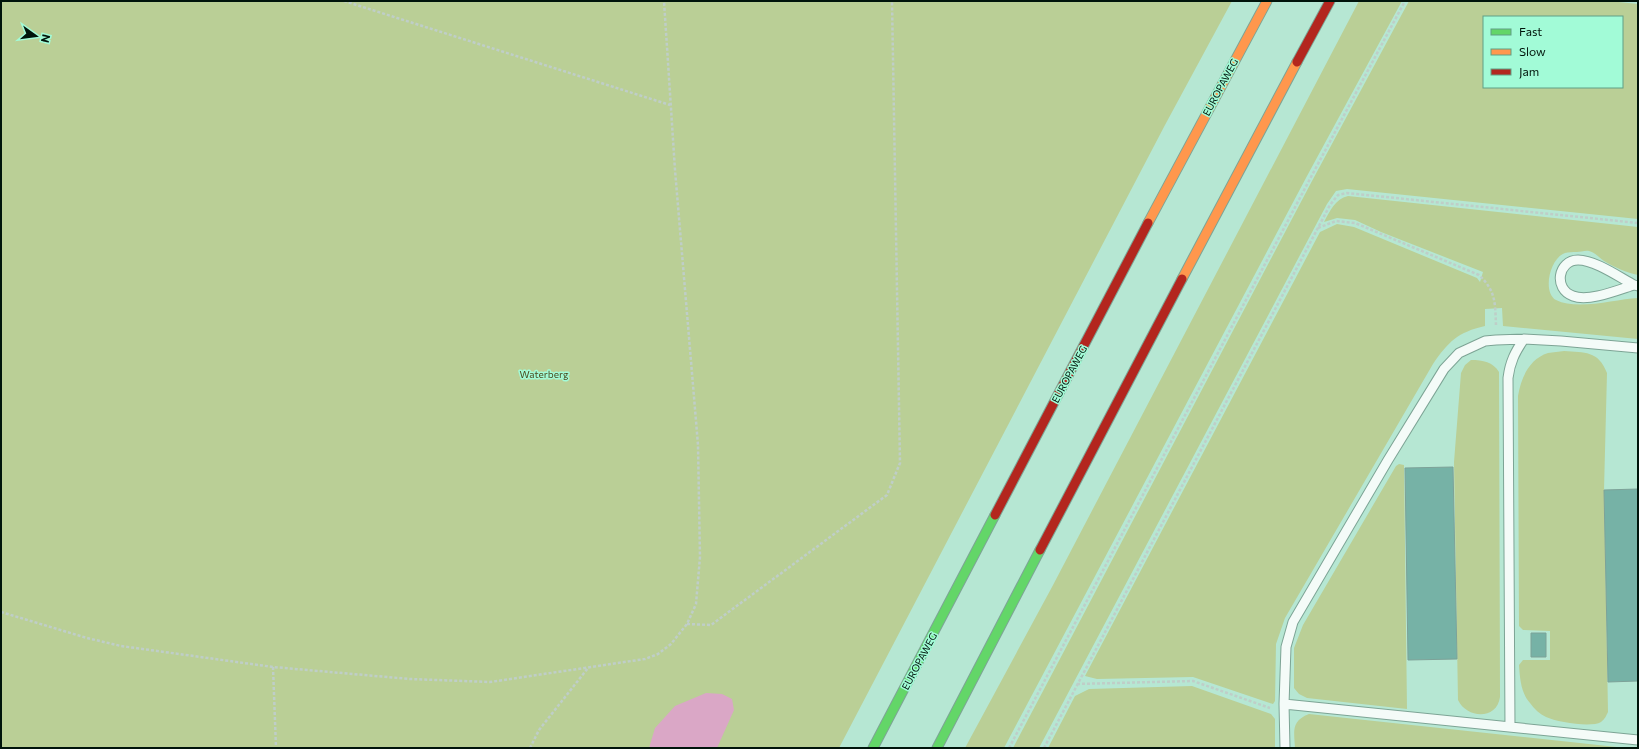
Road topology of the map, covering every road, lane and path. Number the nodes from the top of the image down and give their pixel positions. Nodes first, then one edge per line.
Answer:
1 (344, 1) edge
2 (664, 1) edge
3 (892, 1) edge
4 (1267, 1) edge
5 (1330, 1) edge
6 (1405, 1) edge
7 (670, 105) junction
8 (1638, 223) edge
9 (1318, 228) junction
10 (1636, 286) edge
11 (1524, 339) junction
12 (1496, 340) junction
13 (1638, 348) edge
14 (1, 612) edge
15 (687, 624) junction
16 (273, 666) junction
17 (588, 667) junction
18 (1077, 684) junction
19 (1284, 709) junction
20 (1510, 727) junction
21 (1638, 740) edge
22 (276, 748) edge
23 (530, 748) edge
24 (874, 748) edge
25 (937, 748) edge
26 (1009, 748) edge
27 (1044, 748) edge
28 (1284, 748) edge

1 - 7 path
2 - 7 path
3 - 15 path
4 - 24 highway, EUROPAWEG
5 - 25 highway
6 - 26 path
7 - 15 path
8 - 9 path
9 - 12 path
9 - 18 path
10 - 10 lane
11 - 12 lane
11 - 13 lane
11 - 20 lane
12 - 19 lane
14 - 16 path
15 - 17 path
16 - 17 path
16 - 22 path
17 - 23 path
18 - 19 path
18 - 27 path
19 - 20 lane
19 - 28 lane
20 - 21 lane

